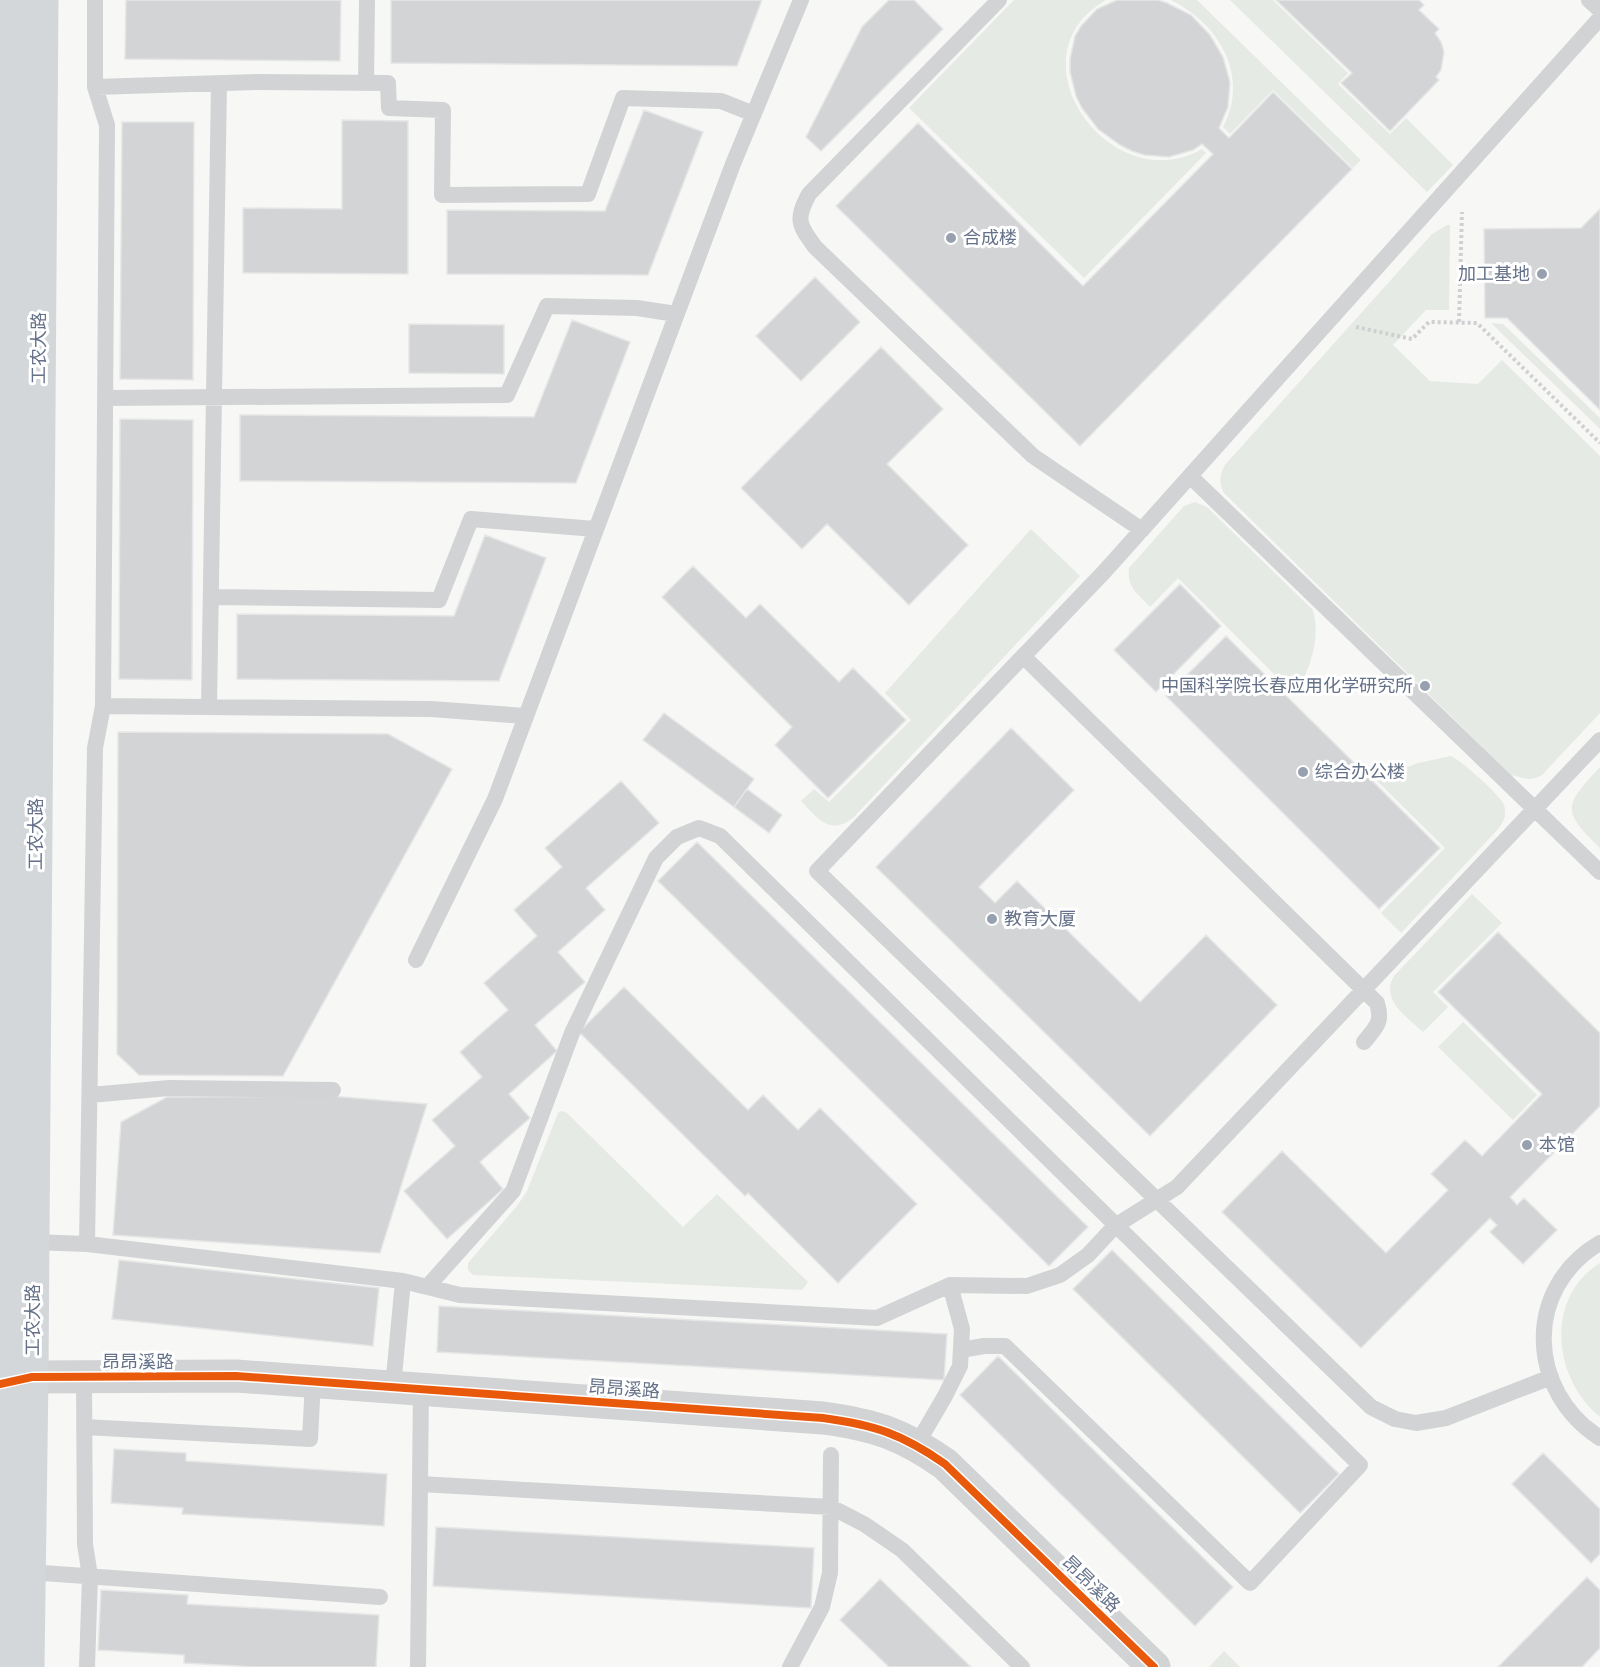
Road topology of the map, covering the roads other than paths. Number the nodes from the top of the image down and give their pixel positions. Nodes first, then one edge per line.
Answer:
1 (16, 0) edge
2 (42, 0) edge
3 (95, 0) edge
4 (367, 0) edge
5 (801, 0) edge
6 (999, 0) edge
7 (1589, 0) edge
8 (1600, 10) edge
9 (1600, 18) edge
10 (219, 83) junction
11 (366, 83) junction
12 (95, 87) junction
13 (754, 114) junction
14 (676, 314) junction
15 (214, 397) junction
16 (105, 398) junction
17 (1190, 476) junction
18 (596, 529) junction
19 (1142, 530) junction
20 (211, 597) junction
21 (1023, 656) junction
22 (103, 706) junction
23 (209, 707) junction
24 (525, 716) junction
25 (1600, 740) edge
26 (1535, 808) junction
27 (1600, 872) edge
28 (416, 960) dead end
29 (1364, 989) junction
30 (1364, 1042) dead end
31 (333, 1090) dead end
32 (90, 1095) junction
33 (1156, 1200) junction
34 (1115, 1226) junction
35 (33, 1242) junction
36 (1600, 1243) edge
37 (87, 1244) junction
38 (403, 1281) junction
39 (950, 1285) junction
40 (428, 1286) junction
41 (961, 1350) junction
42 (84, 1377) junction
43 (1551, 1377) junction
44 (12, 1381) edge
45 (313, 1382) junction
46 (407, 1388) junction
47 (84, 1427) junction
48 (1600, 1438) edge
49 (917, 1444) junction
50 (831, 1455) dead end
51 (420, 1484) junction
52 (831, 1507) junction
53 (29, 1572) junction
54 (90, 1576) junction
55 (380, 1597) dead end
56 (2, 1667) edge
57 (28, 1667) edge
58 (87, 1667) edge
59 (418, 1667) edge
60 (790, 1667) edge
61 (1022, 1667) edge
62 (1155, 1667) edge

1 - 44 main road, 工农大路
2 - 35 main road, 工农大路
3 - 12 lane
4 - 11 lane
5 - 13 lane
6 - 19 lane
7 - 8 lane
9 - 17 lane
10 - 11 lane
10 - 12 lane
10 - 15 lane
11 - 13 lane
12 - 16 lane
13 - 14 lane
14 - 15 lane
14 - 18 lane
15 - 16 lane
15 - 20 lane
16 - 22 lane
17 - 19 lane
17 - 26 lane
18 - 20 lane
18 - 24 lane
19 - 21 lane
20 - 23 lane
21 - 29 lane
21 - 33 lane
22 - 23 lane
22 - 32 lane
23 - 24 lane
24 - 28 lane
25 - 26 lane
26 - 27 lane
26 - 29 lane
29 - 30 lane
29 - 33 lane
31 - 32 lane
32 - 37 lane
33 - 34 lane
33 - 43 lane
34 - 39 lane
34 - 40 lane
34 - 41 lane
35 - 37 lane
35 - 44 main road, 工农大路
36 - 43 lane
37 - 38 lane
38 - 40 lane
38 - 46 lane
39 - 40 lane
39 - 41 lane
41 - 49 lane
42 - 44 street, 昂昂溪路
42 - 45 street, 昂昂溪路
42 - 47 lane
43 - 48 lane
44 - 53 main road, 工农大路
44 - 56 main road, 工农大路
45 - 46 street, 昂昂溪路
45 - 47 lane
46 - 49 street, 昂昂溪路
46 - 51 lane
47 - 54 lane
49 - 62 street, 昂昂溪路
50 - 52 lane
51 - 52 lane
51 - 59 lane
52 - 60 lane
52 - 61 lane
53 - 54 lane
53 - 57 main road, 工农大路
54 - 55 lane
54 - 58 lane

